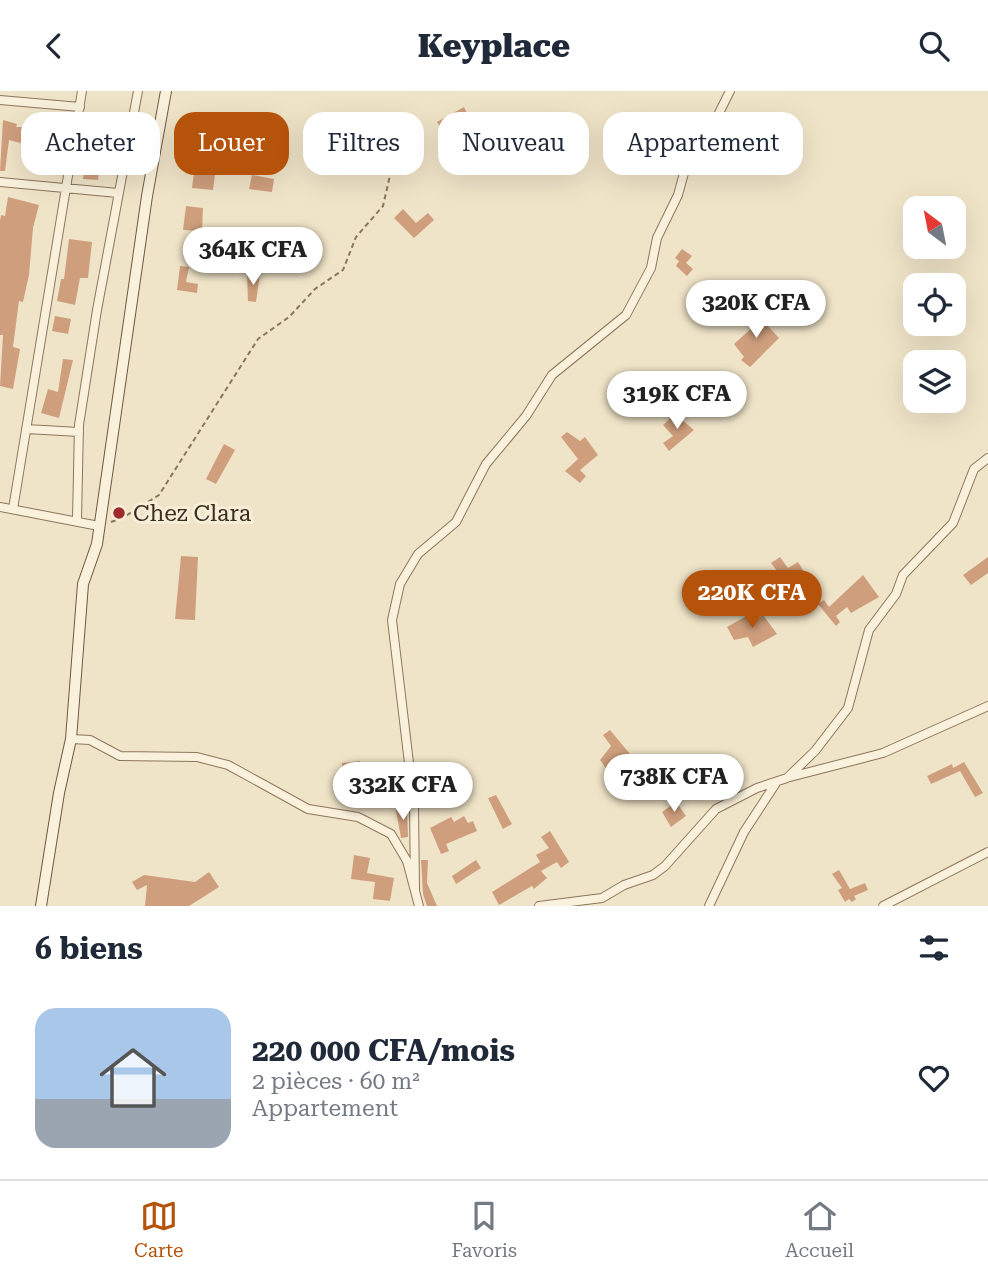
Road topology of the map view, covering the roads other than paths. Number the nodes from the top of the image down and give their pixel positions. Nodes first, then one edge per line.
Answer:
1 (82, 91) edge
2 (138, 91) edge
3 (166, 91) edge
4 (730, 91) edge
5 (0, 100) edge
6 (80, 107) junction
7 (0, 182) edge
8 (66, 188) junction
9 (118, 193) junction
10 (26, 429) junction
11 (79, 432) junction
12 (988, 458) edge
13 (0, 507) edge
14 (13, 509) junction
15 (77, 519) junction
16 (99, 526) junction
17 (988, 706) edge
18 (71, 739) junction
19 (787, 778) junction
20 (777, 782) junction
21 (988, 852) edge
22 (415, 890) junction
23 (41, 906) edge
24 (419, 906) edge
25 (539, 906) edge
26 (709, 906) edge
27 (883, 906) edge

1 - 6 street
2 - 9 street
3 - 16 main road
4 - 22 street
5 - 6 street
6 - 8 street
7 - 8 street
8 - 9 street
8 - 10 street
9 - 11 street
10 - 11 street
10 - 14 street
11 - 15 street
12 - 19 street
13 - 14 street
14 - 15 street
15 - 16 street
16 - 18 main road
17 - 19 street
18 - 22 street
18 - 23 main road
19 - 20 street
20 - 25 street
20 - 26 street
21 - 27 street
22 - 24 street

